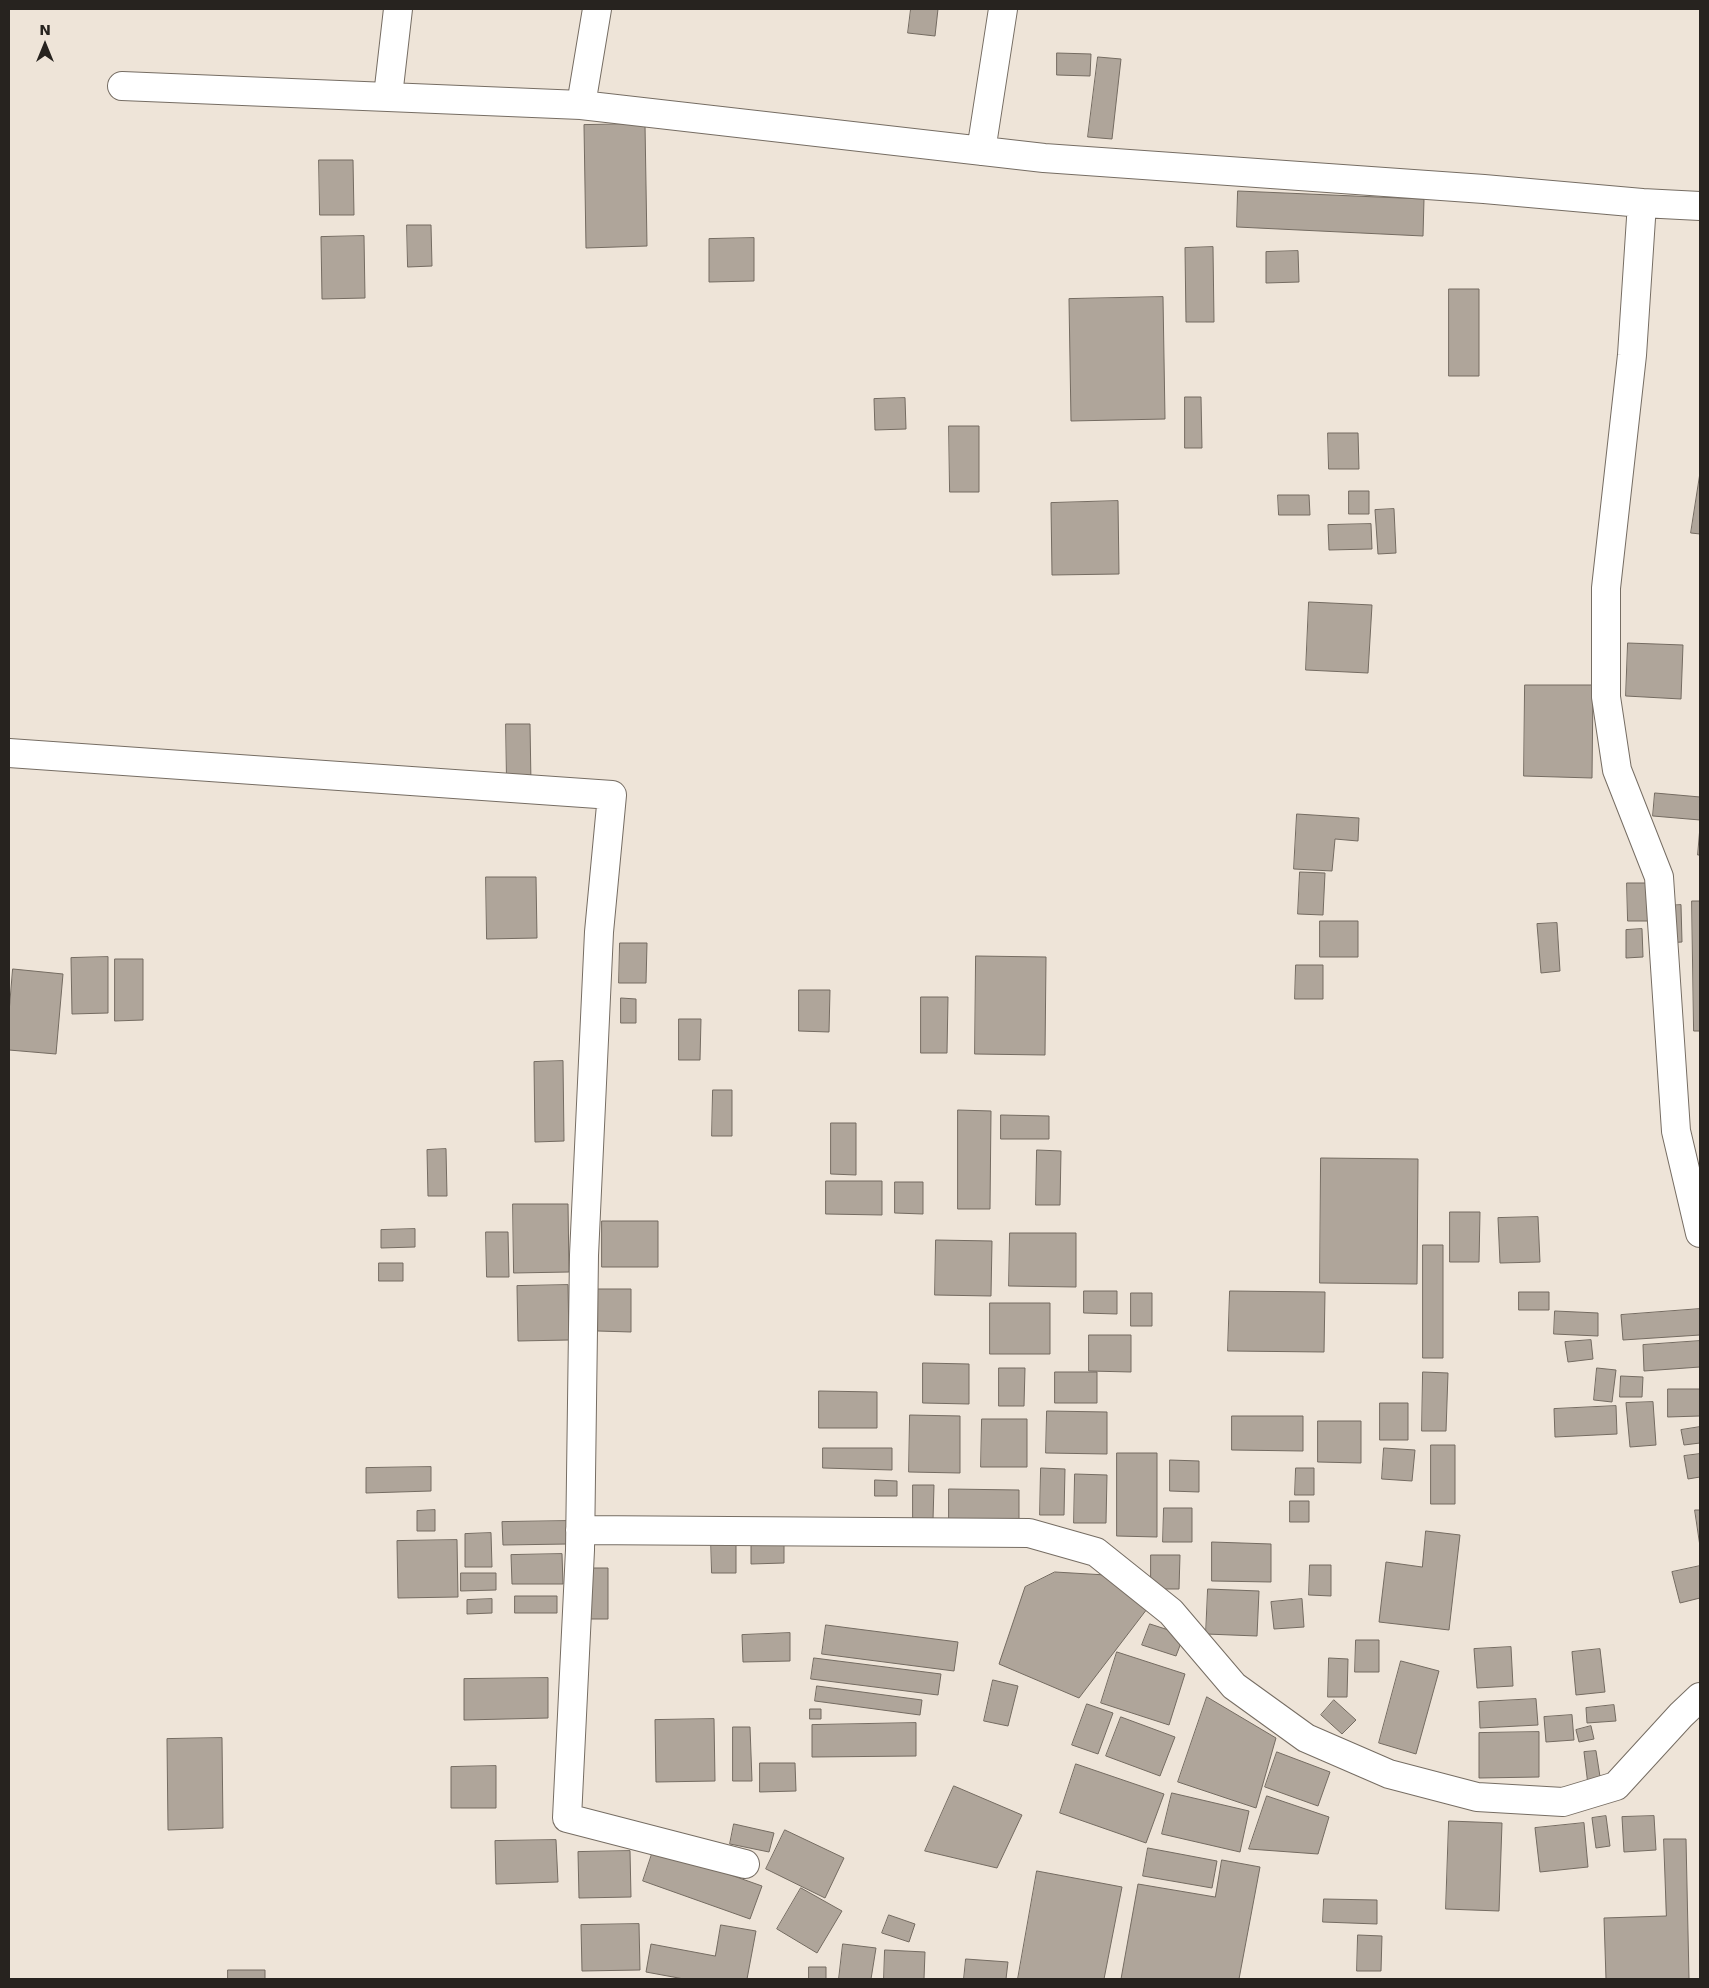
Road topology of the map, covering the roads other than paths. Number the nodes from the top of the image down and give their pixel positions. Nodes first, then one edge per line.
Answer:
1 (398, 9) edge
2 (597, 9) edge
3 (1002, 9) edge
4 (122, 86) dead end
5 (388, 96) junction
6 (581, 105) junction
7 (981, 151) junction
8 (1642, 203) junction
9 (1700, 206) edge
10 (9, 753) edge
11 (1694, 1184) edge
12 (1700, 1233) edge
13 (580, 1530) junction
14 (1700, 1697) edge
15 (745, 1864) dead end

1 - 5 street
2 - 6 street
3 - 7 street
4 - 5 street
5 - 6 street
6 - 7 street
7 - 8 street
8 - 9 street
8 - 11 street
10 - 13 street
11 - 12 street
13 - 14 street
13 - 15 street

